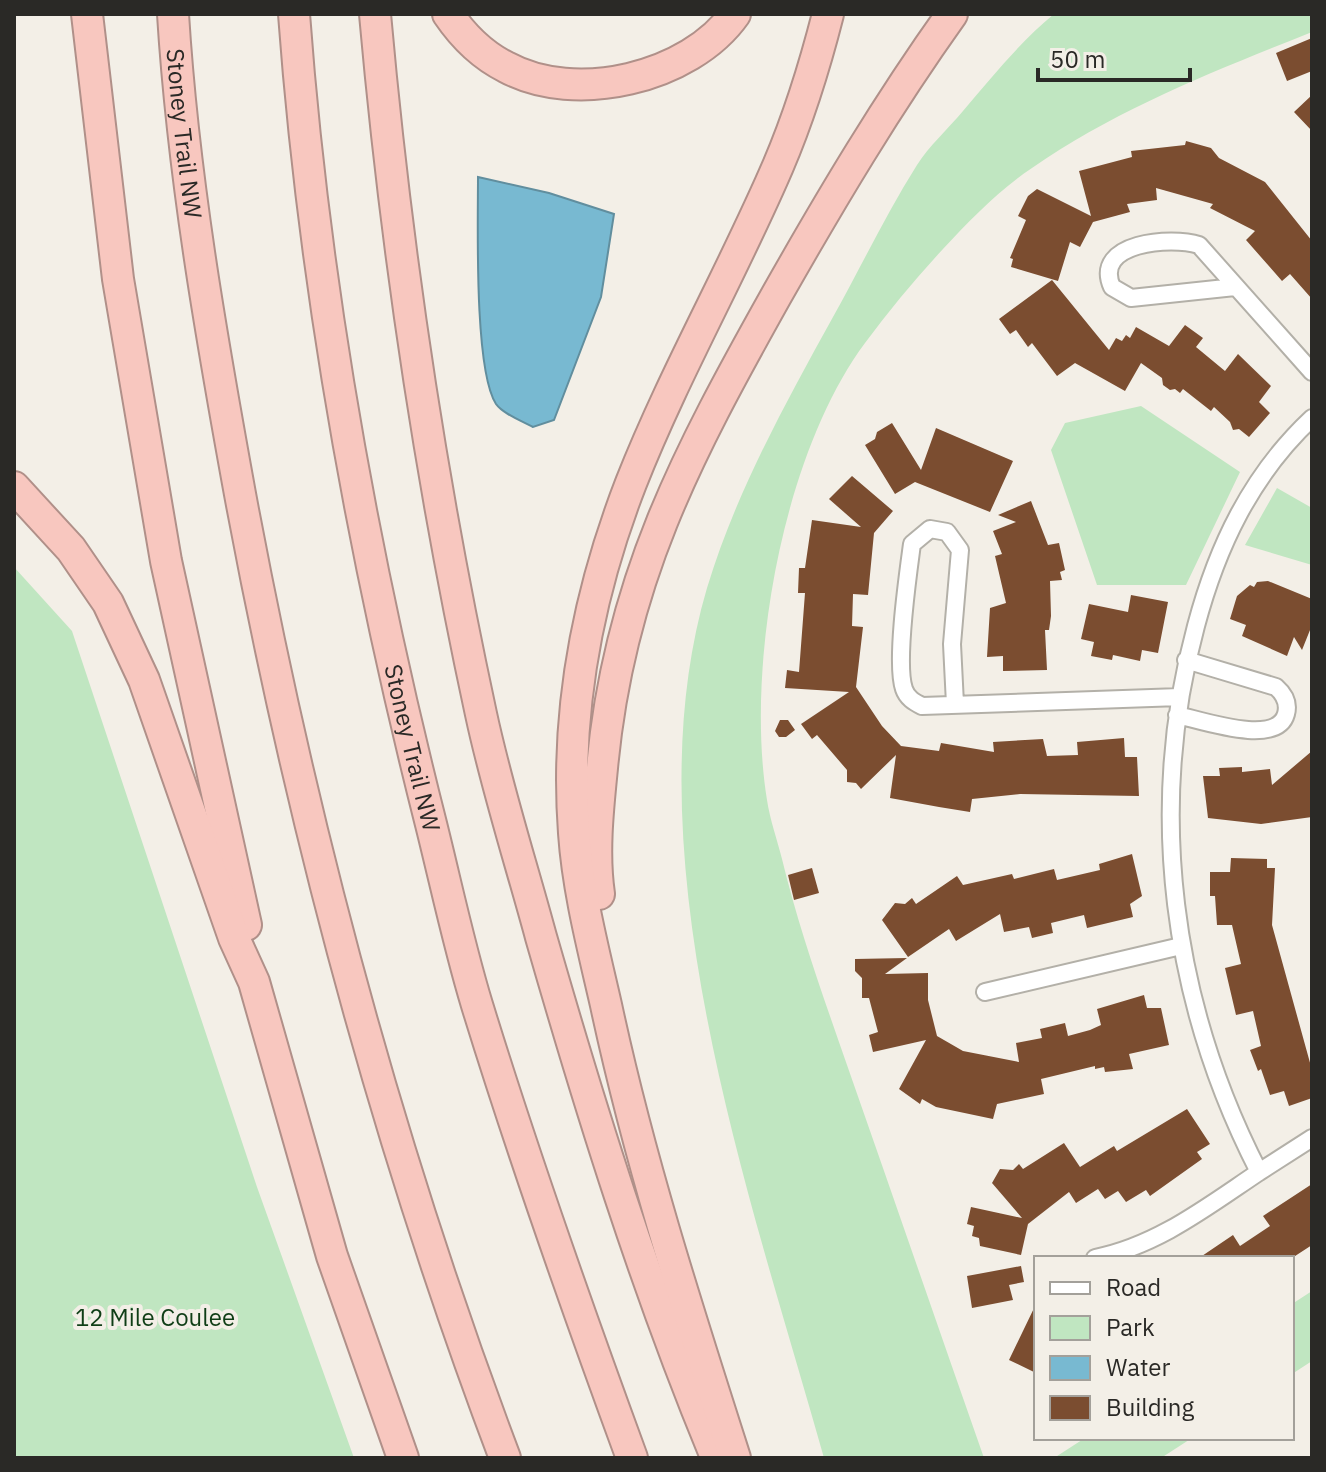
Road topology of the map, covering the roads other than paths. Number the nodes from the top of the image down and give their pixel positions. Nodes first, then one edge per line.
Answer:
1 (87, 14) edge
2 (173, 14) edge
3 (294, 14) edge
4 (375, 14) edge
5 (448, 14) edge
6 (735, 14) edge
7 (828, 14) edge
8 (952, 14) edge
9 (1235, 287) junction
10 (1312, 372) edge
11 (1312, 418) edge
12 (14, 487) edge
13 (1186, 660) junction
14 (1180, 697) junction
15 (955, 704) junction
16 (1177, 715) junction
17 (1181, 946) junction
18 (254, 982) junction
19 (985, 992) dead end
20 (628, 1110) junction
21 (1312, 1138) edge
22 (1259, 1172) junction
23 (1101, 1256) edge
24 (403, 1458) edge
25 (505, 1458) edge
26 (632, 1458) edge
27 (716, 1458) edge
28 (735, 1458) edge

1 - 18 highway
2 - 25 highway, Stoney Trail NW
3 - 26 highway, Stoney Trail NW
4 - 27 highway
5 - 6 highway
7 - 20 highway
8 - 20 highway
9 - 9 street
9 - 10 street
11 - 13 street
12 - 18 highway
13 - 14 street
13 - 16 street
14 - 15 street
14 - 16 street
15 - 15 street
16 - 17 street
17 - 19 street
17 - 22 street
18 - 24 highway
20 - 28 highway
21 - 22 street
22 - 23 street

